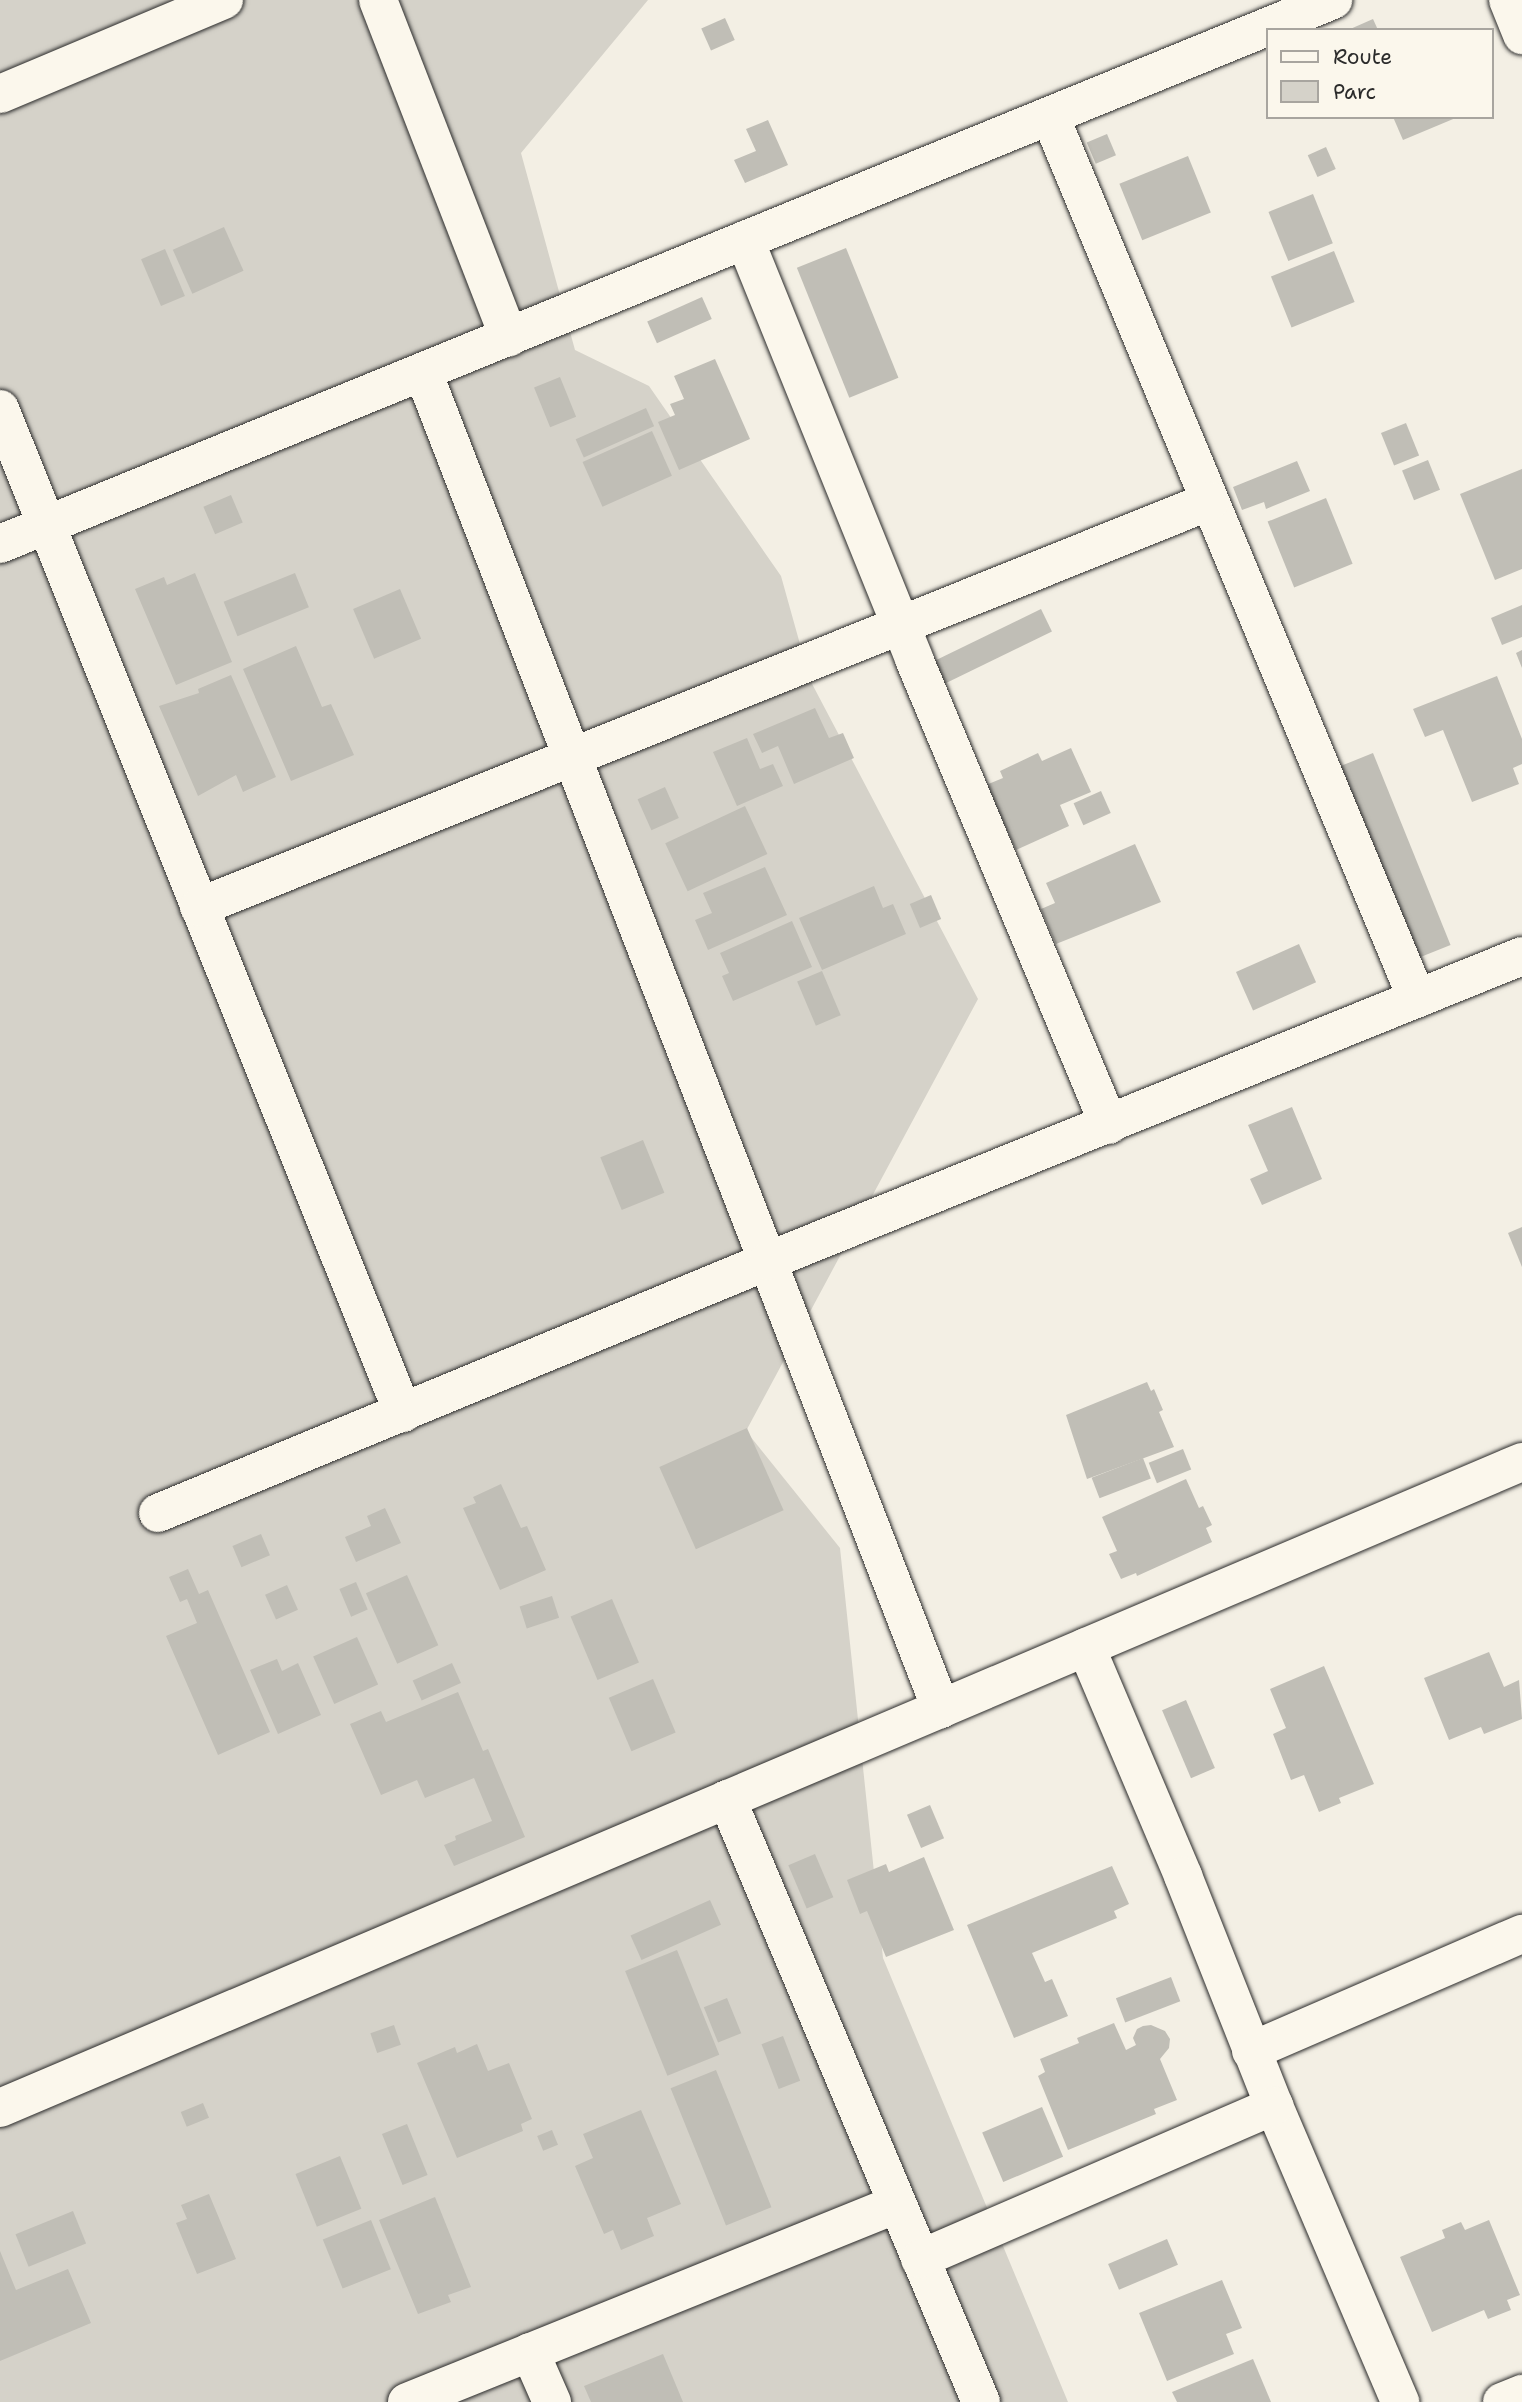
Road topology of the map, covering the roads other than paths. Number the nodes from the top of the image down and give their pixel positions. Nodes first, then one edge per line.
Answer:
1 (224, 0) edge
2 (378, 0) edge
3 (1333, 0) edge
4 (1508, 0) edge
5 (1522, 35) edge
6 (0, 94) edge
7 (1049, 116) junction
8 (745, 240) junction
9 (509, 337) junction
10 (423, 372) junction
11 (0, 409) edge
12 (1210, 501) junction
13 (47, 525) junction
14 (0, 544) edge
15 (900, 625) junction
16 (572, 757) junction
17 (199, 907) junction
18 (1522, 956) edge
19 (1417, 999) junction
20 (1109, 1125) junction
21 (768, 1261) junction
22 (404, 1413) junction
23 (1522, 1462) edge
24 (158, 1513) dead end
25 (1086, 1647) junction
26 (941, 1709) junction
27 (727, 1799) junction
28 (1522, 1934) edge
29 (1251, 2051) junction
30 (1273, 2106) junction
31 (0, 2108) edge
32 (897, 2204) junction
33 (920, 2259) junction
34 (530, 2352) junction
35 (1522, 2394) edge
36 (407, 2402) edge
37 (552, 2402) edge
38 (981, 2402) edge
39 (1400, 2402) edge
40 (1502, 2402) edge

1 - 6 street
2 - 9 street
3 - 7 street
4 - 5 street
7 - 8 street
7 - 12 street
8 - 9 street
8 - 15 street
9 - 10 street
10 - 13 street
10 - 16 street
11 - 13 street
12 - 15 street
12 - 19 street
13 - 14 street
13 - 17 street
15 - 16 street
15 - 20 street
16 - 17 street
16 - 21 street
17 - 22 street
18 - 19 street
19 - 20 street
20 - 21 street
21 - 22 street
21 - 26 street
22 - 24 street
23 - 25 street
25 - 26 street
25 - 29 street
26 - 27 street
27 - 31 street
27 - 32 street
28 - 29 street
29 - 30 street
30 - 33 street
30 - 39 street
32 - 33 street
32 - 34 street
33 - 38 street
34 - 36 street
34 - 37 street
35 - 40 street

